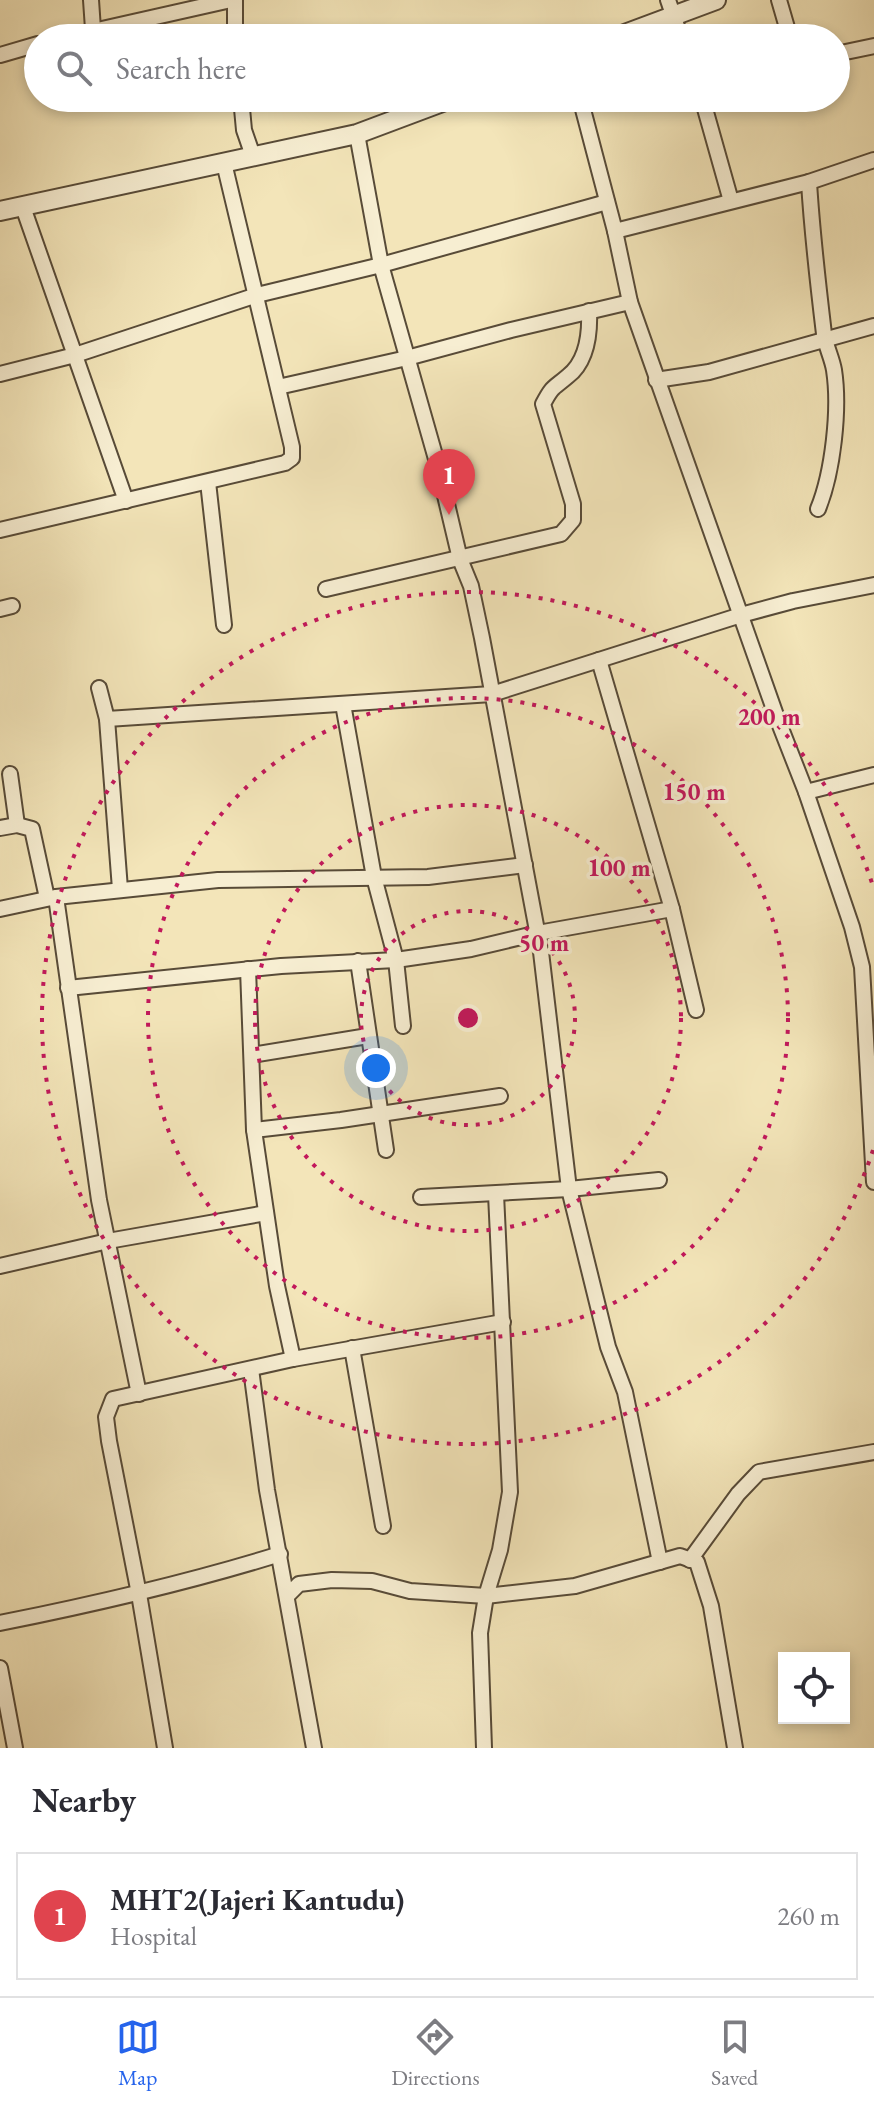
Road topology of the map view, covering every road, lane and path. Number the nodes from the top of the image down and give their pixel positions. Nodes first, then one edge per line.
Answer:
1 (91, 0) edge
2 (233, 0) edge
3 (716, 0) edge
4 (779, 0) edge
5 (671, 8) edge
6 (93, 24) edge
7 (117, 24) edge
8 (234, 24) edge
9 (641, 24) edge
10 (786, 24) edge
11 (874, 46) edge
12 (24, 48) edge
13 (850, 51) edge
14 (0, 55) edge
15 (242, 112) edge
16 (416, 112) edge
17 (584, 112) edge
18 (706, 112) edge
19 (357, 134) junction
20 (253, 156) junction
21 (874, 160) edge
22 (224, 163) junction
23 (809, 182) junction
24 (731, 201) junction
25 (607, 202) junction
26 (23, 207) junction
27 (0, 211) edge
28 (615, 231) junction
29 (381, 265) junction
30 (257, 295) junction
31 (630, 302) junction
32 (589, 311) junction
33 (874, 326) edge
34 (825, 341) junction
35 (75, 355) junction
36 (407, 358) junction
37 (0, 374) edge
38 (656, 380) junction
39 (278, 387) junction
40 (208, 482) junction
41 (126, 501) junction
42 (818, 509) dead end
43 (0, 530) edge
44 (460, 559) junction
45 (874, 585) edge
46 (326, 589) dead end
47 (741, 615) junction
48 (224, 625) dead end
49 (599, 660) junction
50 (99, 688) dead end
51 (492, 694) junction
52 (343, 704) junction
53 (107, 719) junction
54 (10, 774) dead end
55 (874, 775) edge
56 (806, 792) junction
57 (17, 825) junction
58 (0, 828) edge
59 (525, 865) junction
60 (374, 877) junction
61 (120, 889) junction
62 (52, 897) junction
63 (0, 909) edge
64 (672, 909) junction
65 (538, 933) junction
66 (396, 960) junction
67 (358, 961) junction
68 (868, 965) edge
69 (248, 969) junction
70 (68, 988) junction
71 (696, 1010) dead end
72 (403, 1026) dead end
73 (368, 1036) junction
74 (252, 1055) junction
75 (500, 1096) dead end
76 (380, 1113) junction
77 (254, 1130) junction
78 (386, 1150) dead end
79 (659, 1180) dead end
80 (874, 1182) edge
81 (569, 1189) junction
82 (496, 1194) junction
83 (421, 1197) dead end
84 (266, 1213) junction
85 (108, 1241) junction
86 (0, 1266) edge
87 (503, 1322) junction
88 (352, 1348) junction
89 (293, 1359) junction
90 (251, 1369) junction
91 (139, 1394) junction
92 (874, 1452) edge
93 (383, 1526) dead end
94 (280, 1554) junction
95 (690, 1560) junction
96 (660, 1562) junction
97 (139, 1594) junction
98 (288, 1595) junction
99 (486, 1596) junction
100 (0, 1623) edge
101 (0, 1668) edge
102 (11, 1727) junction
103 (0, 1738) edge
104 (15, 1748) edge
105 (165, 1748) edge
106 (314, 1748) edge
107 (484, 1748) edge
108 (735, 1748) edge

1 - 6 street
2 - 7 street
2 - 8 street
3 - 5 street
4 - 10 street
5 - 9 street
11 - 13 street
12 - 14 street
15 - 20 street
16 - 19 street
17 - 25 street
18 - 24 street
19 - 20 street
19 - 29 street
20 - 22 street
21 - 23 street
22 - 26 street
22 - 30 street
23 - 24 street
23 - 34 street
24 - 28 street
25 - 28 street
25 - 29 street
26 - 27 street
26 - 35 street
28 - 31 street
29 - 30 street
29 - 36 street
30 - 35 street
30 - 39 street
31 - 32 street
31 - 38 street
32 - 36 street
32 - 44 street
33 - 34 street
34 - 38 street
34 - 42 street
35 - 37 street
35 - 41 street
36 - 39 street
36 - 44 street
38 - 47 street
39 - 40 street
40 - 41 street
40 - 48 street
41 - 43 street
44 - 46 street
44 - 51 street
45 - 47 street
47 - 49 street
47 - 56 street
49 - 51 street
49 - 64 street
50 - 53 street
51 - 52 street
51 - 59 street
52 - 53 street
52 - 60 street
53 - 61 street
54 - 57 street
55 - 56 street
56 - 68 street
57 - 58 street
57 - 62 street
59 - 60 street
59 - 65 street
60 - 61 street
60 - 66 street
61 - 62 street
62 - 63 street
62 - 70 street
64 - 65 street
64 - 71 street
65 - 66 street
65 - 81 street
66 - 67 street
66 - 72 street
67 - 69 street
67 - 73 street
68 - 80 street
69 - 70 street
69 - 74 street
70 - 85 street
73 - 74 street
73 - 76 street
74 - 77 street
75 - 76 street
76 - 77 street
76 - 78 street
77 - 84 street
79 - 81 street
81 - 82 street
81 - 96 street
82 - 83 street
82 - 87 street
84 - 85 street
84 - 89 street
85 - 86 street
85 - 91 street
87 - 88 street
87 - 99 street
88 - 89 street
88 - 93 street
89 - 90 street
90 - 91 street
90 - 94 street
91 - 97 street
92 - 95 street
94 - 97 street
94 - 98 street
95 - 96 street
95 - 108 street
96 - 99 street
97 - 100 street
97 - 105 street
98 - 99 street
98 - 106 street
99 - 107 street
101 - 102 street
102 - 103 street
102 - 104 street

